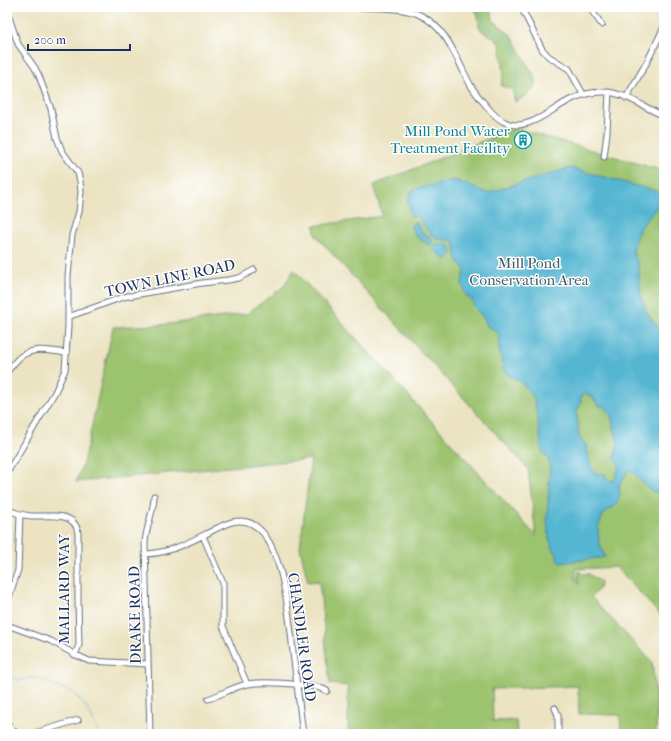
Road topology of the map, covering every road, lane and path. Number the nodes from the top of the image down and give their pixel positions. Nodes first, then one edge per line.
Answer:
1 (355, 7) edge
2 (521, 7) edge
3 (589, 7) edge
4 (7, 11) edge
5 (602, 25) dead end
6 (664, 27) edge
7 (608, 92) junction
8 (583, 94) junction
9 (626, 98) junction
10 (664, 116) edge
11 (604, 157) dead end
12 (254, 270) dead end
13 (68, 317) junction
14 (67, 353) junction
15 (7, 371) edge
16 (7, 474) edge
17 (154, 496) dead end
18 (7, 509) edge
19 (20, 514) junction
20 (203, 536) junction
21 (146, 554) junction
22 (7, 603) edge
23 (7, 625) edge
24 (75, 655) junction
25 (148, 664) junction
26 (247, 684) junction
27 (297, 685) junction
28 (327, 692) dead end
29 (208, 700) dead end
30 (555, 708) dead end
31 (78, 720) dead end
32 (7, 723) edge
33 (17, 734) edge
34 (32, 734) edge
35 (150, 734) edge
36 (303, 734) edge
37 (558, 734) edge

1 - 8 street
2 - 8 street
3 - 5 street
4 - 13 street
6 - 9 street
7 - 8 street
7 - 9 street
7 - 11 street
9 - 10 street
12 - 13 street, TOWN LINE ROAD
13 - 14 street
14 - 15 street
14 - 16 street
17 - 21 street, DRAKE ROAD
18 - 19 street, MALLARD WAY
19 - 22 street
19 - 24 street, MALLARD WAY
20 - 21 street, CHANDLER ROAD
20 - 26 street
20 - 27 street, CHANDLER ROAD
21 - 25 street, DRAKE ROAD
23 - 24 street
24 - 25 street
25 - 35 street, DRAKE ROAD
26 - 27 street
26 - 29 street
27 - 28 street
27 - 36 street, CHANDLER ROAD
30 - 37 street
31 - 34 street
32 - 33 street

